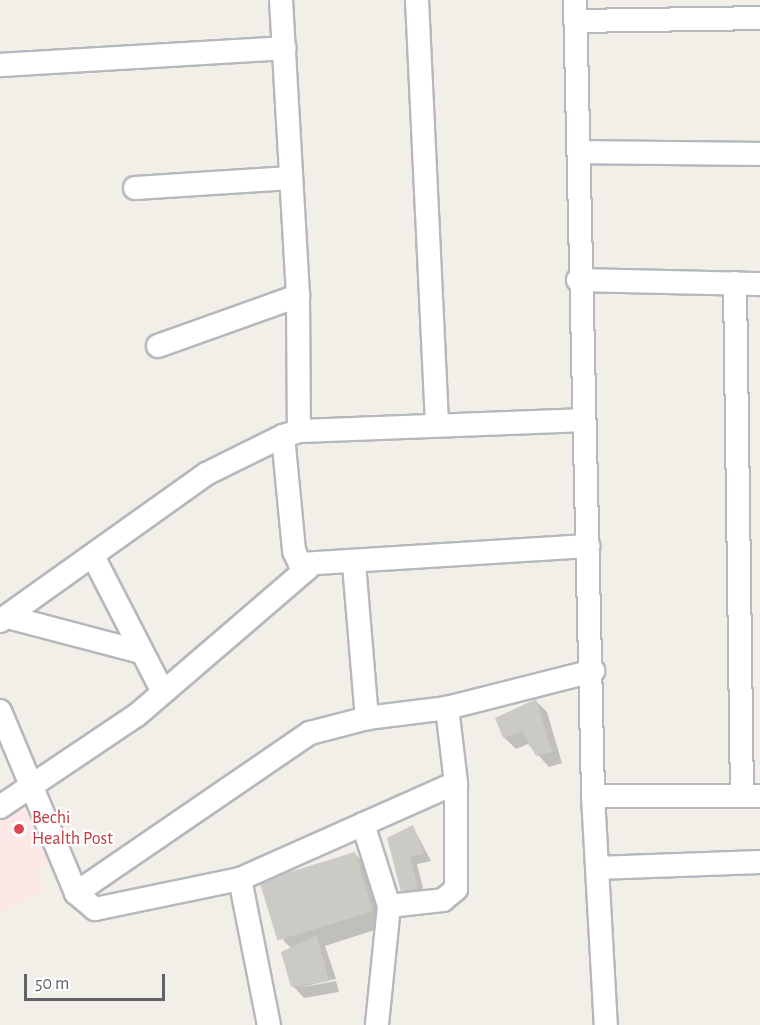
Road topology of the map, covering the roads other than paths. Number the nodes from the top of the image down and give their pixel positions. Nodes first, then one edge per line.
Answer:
1 (281, 0) edge
2 (417, 0) edge
3 (575, 11) edge
4 (747, 12) edge
5 (284, 48) junction
6 (0, 65) edge
7 (580, 152) junction
8 (760, 154) edge
9 (291, 178) junction
10 (135, 188) dead end
11 (578, 280) junction
12 (735, 283) junction
13 (760, 284) edge
14 (298, 296) junction
15 (158, 346) dead end
16 (582, 420) junction
17 (437, 424) junction
18 (291, 433) junction
19 (588, 546) junction
20 (93, 556) junction
21 (354, 564) junction
22 (309, 567) junction
23 (4, 619) edge
24 (141, 652) junction
25 (593, 671) junction
26 (163, 692) junction
27 (447, 708) junction
28 (0, 711) edge
29 (367, 717) junction
30 (456, 783) junction
31 (31, 788) junction
32 (593, 796) junction
33 (751, 796) edge
34 (0, 807) edge
35 (363, 824) junction
36 (760, 862) edge
37 (597, 868) junction
38 (240, 879) junction
39 (76, 893) junction
40 (388, 906) junction
41 (269, 1025) edge
42 (377, 1025) edge
43 (606, 1025) edge

1 - 5 street
2 - 17 street
3 - 4 street
3 - 7 street
5 - 6 street
5 - 9 street
7 - 8 street
7 - 11 street
9 - 10 street
9 - 14 street
11 - 12 street
11 - 16 street
12 - 13 street
12 - 33 street
14 - 15 street
14 - 18 street
16 - 17 street
16 - 19 street
17 - 18 street
18 - 20 street
18 - 22 street
19 - 21 street
19 - 25 street
20 - 23 street
20 - 24 street
21 - 22 street
21 - 29 street
22 - 26 street
23 - 24 street
24 - 26 street
25 - 27 street
25 - 32 street
26 - 31 street
27 - 29 street
27 - 30 street
28 - 31 street
29 - 39 street
30 - 35 street
30 - 40 street
31 - 34 street
31 - 39 street
32 - 33 street
32 - 37 street
35 - 38 street
35 - 40 street
36 - 37 street
37 - 43 street
38 - 39 street
38 - 41 street
40 - 42 street

